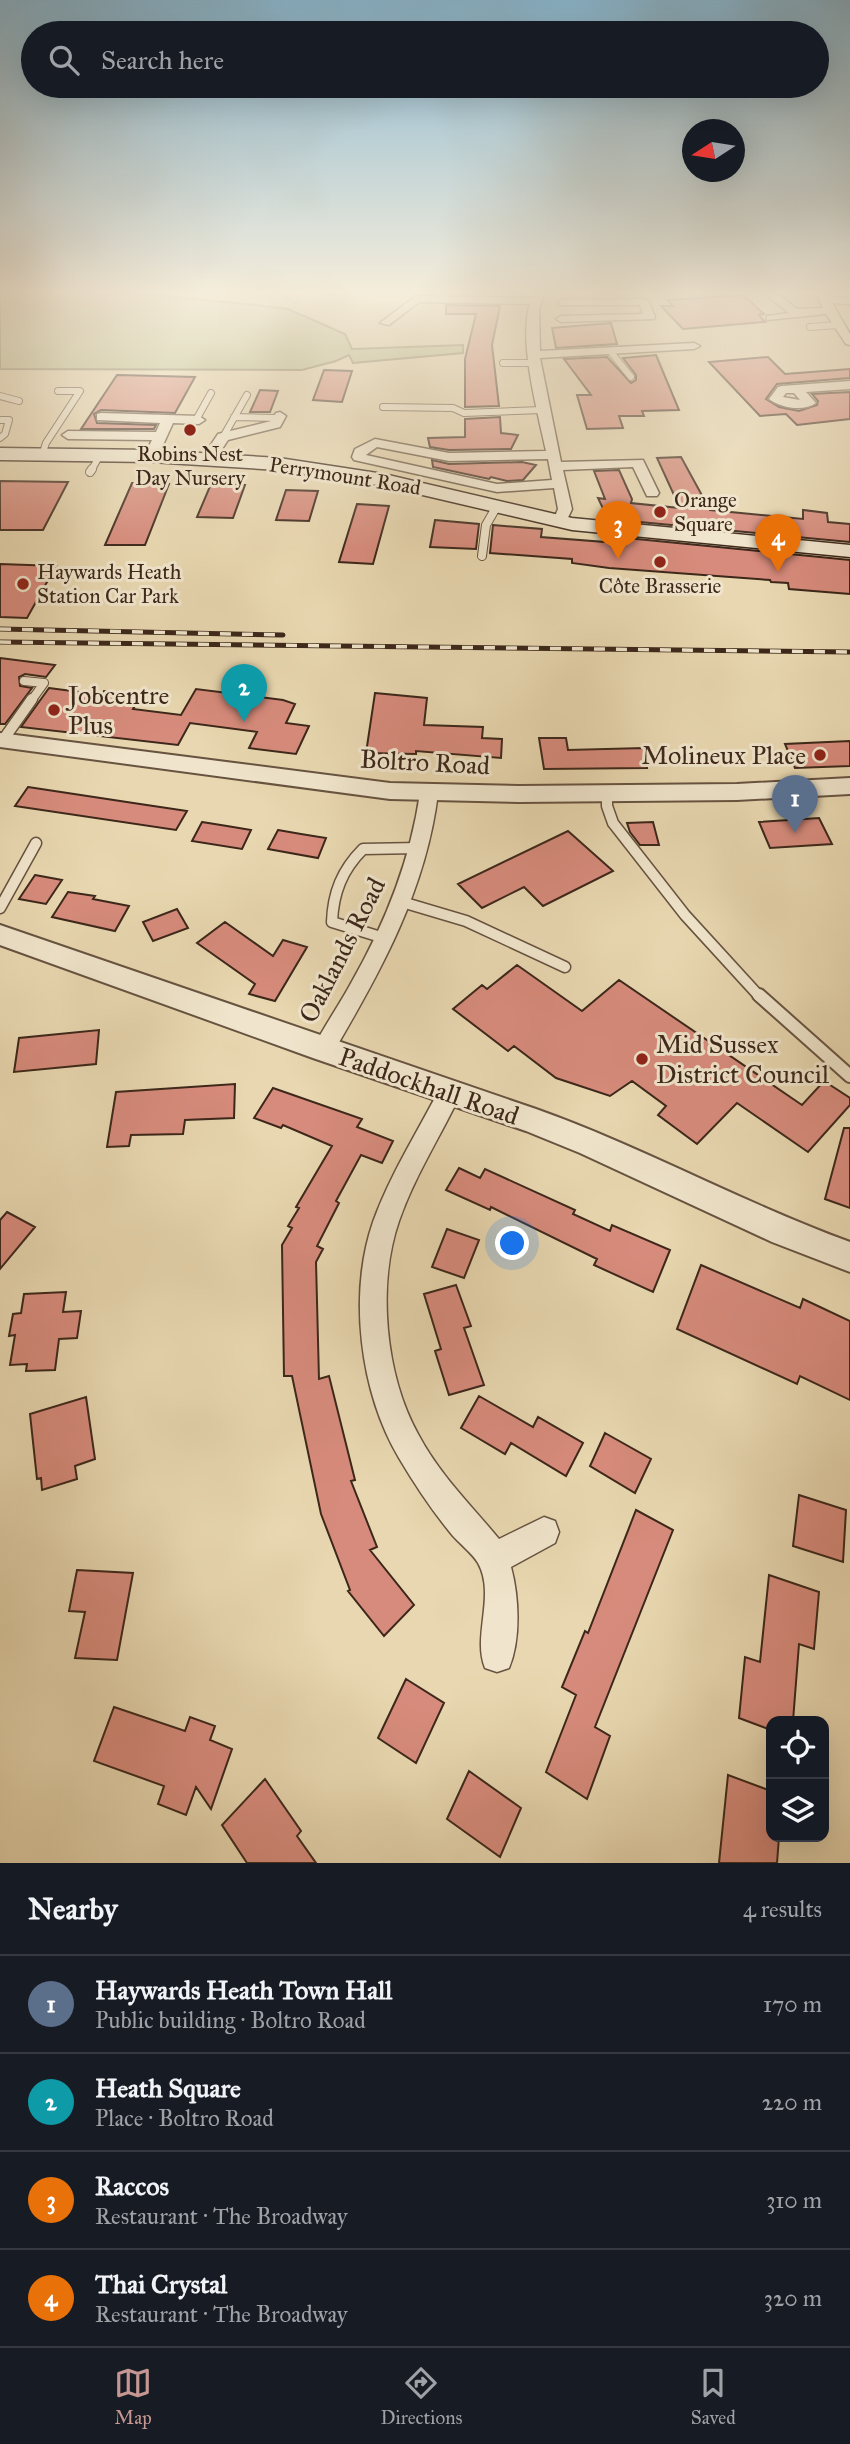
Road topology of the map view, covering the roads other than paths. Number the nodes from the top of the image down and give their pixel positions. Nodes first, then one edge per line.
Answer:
1 (538, 378) edge
2 (850, 385) edge
3 (797, 390) dead end
4 (58, 391) dead end
5 (211, 393) dead end
6 (247, 395) dead end
7 (0, 396) edge
8 (19, 401) dead end
9 (383, 407) dead end
10 (542, 410) junction
11 (101, 417) dead end
12 (234, 417) junction
13 (279, 417) joint
14 (168, 419) junction
15 (0, 420) edge
16 (197, 420) joint
17 (68, 435) dead end
18 (161, 436) junction
19 (0, 438) edge
20 (223, 438) junction
21 (0, 454) edge
22 (42, 454) junction
23 (151, 456) junction
24 (209, 458) junction
25 (555, 460) junction
26 (561, 483) junction
27 (652, 493) dead end
28 (496, 506) junction
29 (560, 521) junction
30 (850, 551) edge
31 (482, 556) dead end
32 (24, 681) dead end
33 (2, 740) edge
34 (850, 786) edge
35 (429, 793) junction
36 (607, 793) junction
37 (36, 843) dead end
38 (419, 848) junction
39 (402, 902) junction
40 (0, 908) edge
41 (0, 935) edge
42 (384, 938) junction
43 (565, 967) dead end
44 (323, 1050) junction
45 (850, 1076) edge
46 (450, 1091) junction
47 (850, 1257) edge
48 (544, 1532) dead end
49 (494, 1559) junction
50 (497, 1656) dead end

1 - 10 street
2 - 3 street
4 - 22 lane
5 - 16 lane
6 - 12 lane
7 - 8 lane
9 - 10 lane
10 - 25 street
11 - 14 street
12 - 13 lane
12 - 20 lane
13 - 20 street
14 - 16 street
14 - 18 street
15 - 19 lane
17 - 18 street
18 - 23 street
20 - 24 street
21 - 22 main road, Perrymount Road
22 - 23 main road, Perrymount Road
23 - 24 main road, Perrymount Road
24 - 28 main road, Perrymount Road
25 - 26 street
25 - 26 street
25 - 27 street
26 - 29 street
28 - 29 main road, Perrymount Road
28 - 31 lane
29 - 30 main road, Perrymount Road
32 - 33 lane
33 - 35 street, Boltro Road
34 - 36 street, Boltro Road
35 - 36 street, Boltro Road
35 - 38 street, Oaklands Road
36 - 45 lane
37 - 40 lane
38 - 39 street, Oaklands Road
38 - 42 lane
39 - 42 street, Oaklands Road
39 - 43 lane
41 - 44 street, Paddockhall Road
42 - 44 street, Oaklands Road
44 - 46 street, Paddockhall Road
46 - 47 street, Paddockhall Road
46 - 49 street
48 - 49 street
49 - 50 street

